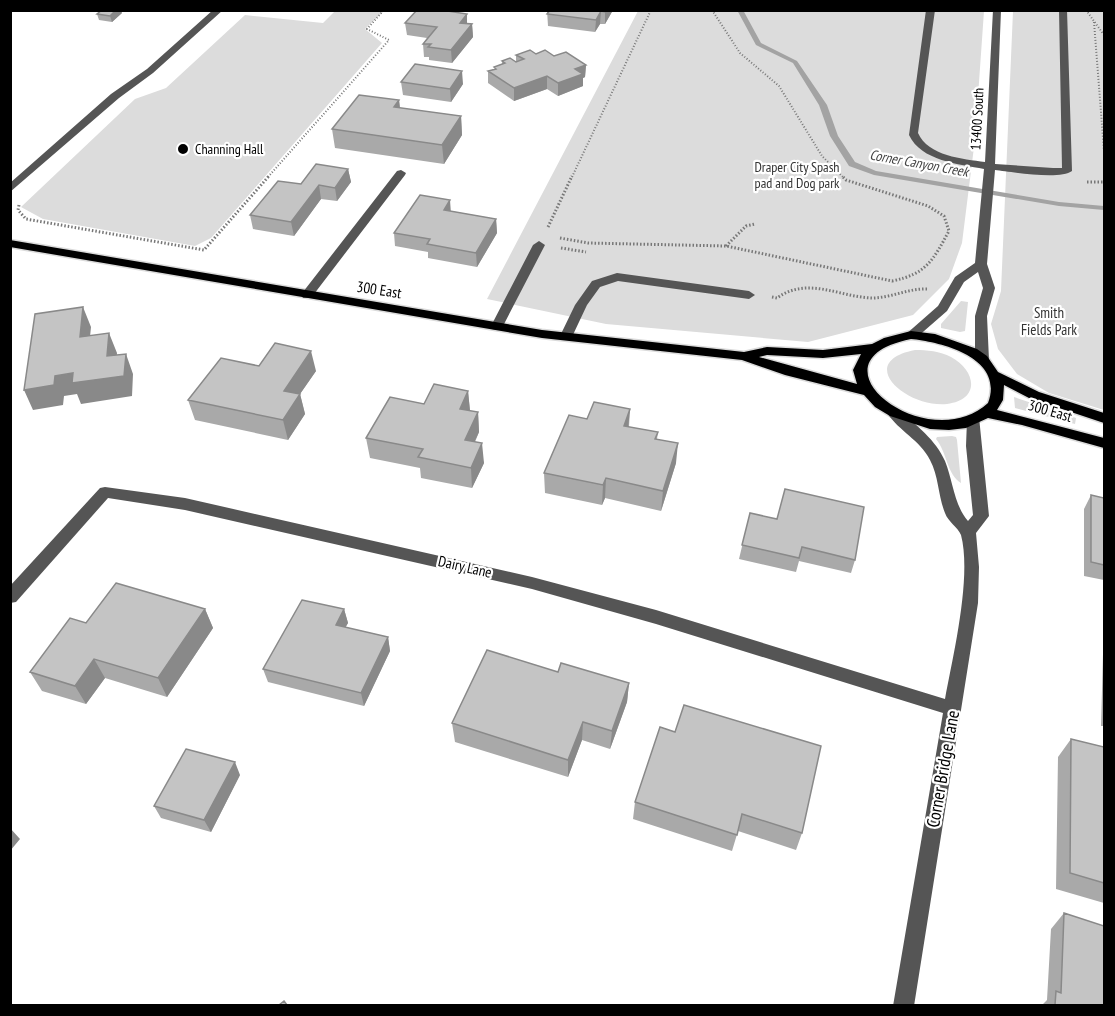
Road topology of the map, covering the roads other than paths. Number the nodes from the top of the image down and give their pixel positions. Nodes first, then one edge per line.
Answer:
1 (219, 10) edge
2 (931, 10) edge
3 (997, 10) edge
4 (1063, 10) edge
5 (990, 165) junction
6 (401, 173) dead end
7 (10, 189) edge
8 (542, 240) road end
9 (10, 243) edge
10 (981, 264) junction
11 (307, 295) junction
12 (749, 295) dead end
13 (497, 326) junction
14 (911, 335) junction
15 (566, 336) junction
16 (872, 348) junction
17 (744, 356) junction
18 (982, 360) junction
19 (995, 375) junction
20 (868, 392) junction
21 (894, 413) junction
22 (980, 417) junction
23 (1104, 418) edge
24 (1104, 443) edge
25 (968, 532) junction
26 (10, 597) edge
27 (953, 709) junction
28 (903, 1005) edge

1 - 7 street
2 - 5 street
3 - 5 street, 13400 South
4 - 5 street
5 - 10 street, 13400 South
6 - 11 street
8 - 13 street
9 - 11 main road, 300 East
10 - 14 street
10 - 18 street, 13400 South
11 - 13 main road, 300 East
12 - 15 street
13 - 15 main road, 300 East
14 - 16 main road
14 - 18 main road
15 - 17 main road, 300 East
16 - 17 main road, 300 East
16 - 20 main road
17 - 20 main road, 300 East
18 - 19 main road
19 - 22 main road
19 - 23 main road, 300 East
20 - 21 main road
21 - 22 main road
21 - 25 street
22 - 24 main road, 300 East
22 - 25 street
25 - 27 street, Corner Bridge Lane
26 - 27 street, Dairy Lane
27 - 28 street, Corner Bridge Lane

